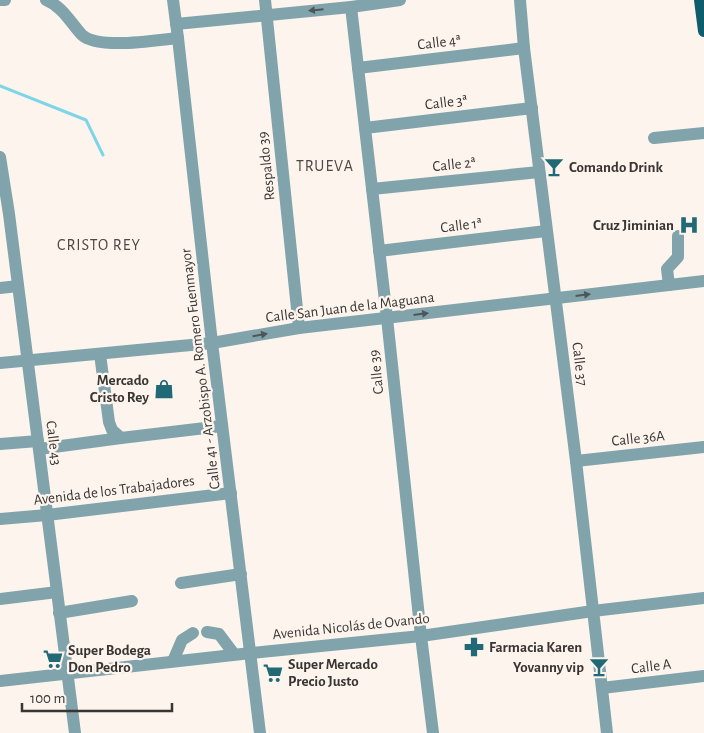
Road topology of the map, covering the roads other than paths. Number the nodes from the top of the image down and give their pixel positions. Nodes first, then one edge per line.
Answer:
1 (0, 0) edge
2 (5, 0) edge
3 (46, 0) edge
4 (173, 0) edge
5 (265, 0) edge
6 (400, 0) edge
7 (520, 0) edge
8 (700, 0) edge
9 (351, 7) junction
10 (266, 15) junction
11 (176, 24) junction
12 (704, 31) edge
13 (178, 38) junction
14 (524, 48) junction
15 (358, 68) junction
16 (532, 108) junction
17 (365, 128) junction
18 (704, 134) edge
19 (654, 138) dead end
20 (0, 157) edge
21 (539, 172) junction
22 (372, 189) junction
23 (4, 214) edge
24 (546, 231) junction
25 (678, 236) dead end
26 (379, 251) junction
27 (704, 281) edge
28 (669, 285) junction
29 (18, 286) junction
30 (0, 288) edge
31 (555, 298) junction
32 (387, 318) junction
33 (299, 328) junction
34 (212, 343) junction
35 (100, 354) junction
36 (27, 360) junction
37 (0, 364) edge
38 (222, 426) junction
39 (121, 438) junction
40 (0, 444) edge
41 (38, 445) junction
42 (704, 447) edge
43 (576, 461) junction
44 (231, 493) junction
45 (47, 515) junction
46 (0, 519) edge
47 (241, 574) junction
48 (181, 583) dead end
49 (57, 592) junction
50 (704, 598) edge
51 (0, 599) edge
52 (132, 601) dead end
53 (593, 610) junction
54 (59, 613) junction
55 (207, 632) dead end
56 (194, 633) dead end
57 (420, 636) junction
58 (251, 653) junction
59 (234, 654) junction
60 (172, 661) junction
61 (67, 673) junction
62 (704, 676) edge
63 (0, 681) edge
64 (602, 688) junction
65 (75, 733) edge
66 (260, 733) edge
67 (433, 733) edge
68 (607, 733) edge

1 - 2 street
3 - 13 street
4 - 11 street, Calle 41 - Arzobispo A. Romero Fuenmayor
5 - 10 street, Respaldo 39
6 - 9 street
7 - 14 street, Calle 37
8 - 12 main road
9 -> 10 street
9 - 15 street, Calle 39
10 - 11 street
10 - 33 street, Respaldo 39
11 - 13 street, Calle 41 - Arzobispo A. Romero Fuenmayor
13 - 34 street, Calle 41 - Arzobispo A. Romero Fuenmayor
14 - 15 street, Calle 4ª
14 - 16 street, Calle 37
15 - 17 street, Calle 39
16 - 17 street, Calle 3ª
16 - 21 street, Calle 37
17 - 22 street, Calle 39
18 - 19 street
20 - 23 street, Calle 43
21 - 22 street, Calle 2ª
21 - 24 street, Calle 37
22 - 26 street, Calle 39
23 - 29 street, Calle 43
24 - 26 street, Calle 1ª
24 - 31 street, Calle 37
25 - 28 street
26 - 32 street, Calle 39
27 - 28 street, Calle San Juan de la Maguana
31 -> 28 street, Calle San Juan de la Maguana
29 - 30 street
29 - 36 street, Calle 43
32 -> 31 street, Calle San Juan de la Maguana
31 - 43 street, Calle 37
32 - 33 street, Calle San Juan de la Maguana
32 - 57 street, Calle 39
34 -> 33 street, Calle San Juan de la Maguana
34 - 35 street, Calle San Juan de la Maguana
34 - 38 street, Calle 41 - Arzobispo A. Romero Fuenmayor
35 - 36 street, Calle San Juan de la Maguana
35 - 39 street
36 - 37 street, Calle San Juan de la Maguana
36 - 41 street, Calle 43
38 - 39 street
38 - 44 street, Calle 41 - Arzobispo A. Romero Fuenmayor
39 - 41 street
40 - 41 street
41 - 45 street, Calle 43
42 - 43 street, Calle 36A
43 - 53 street, Calle 37
44 - 45 street, Avenida de los Trabajadores
44 - 47 street, Calle 41 - Arzobispo A. Romero Fuenmayor
45 - 46 street, Avenida de los Trabajadores
45 - 49 street, Calle 43
47 - 48 street
47 - 58 street, Calle 41 - Arzobispo A. Romero Fuenmayor
49 - 51 street
49 - 54 street, Calle 43
50 - 53 street, Avenida Nicolás de Ovando
52 - 54 street
53 - 57 street, Avenida Nicolás de Ovando
53 - 64 street, Calle 37
54 - 61 street, Calle 43
55 - 59 street
56 - 60 street
57 - 58 street, Avenida Nicolás de Ovando
57 - 67 street, Calle 39
58 - 59 street, Avenida Nicolás de Ovando
58 - 66 street, Calle 41 - Arzobispo A. Romero Fuenmayor
59 - 60 street, Avenida Nicolás de Ovando
60 - 61 street, Avenida Nicolás de Ovando
61 - 63 street, Avenida Nicolás de Ovando
61 - 65 street, Calle 43
62 - 64 street, Calle A
64 - 68 street, Calle 37

